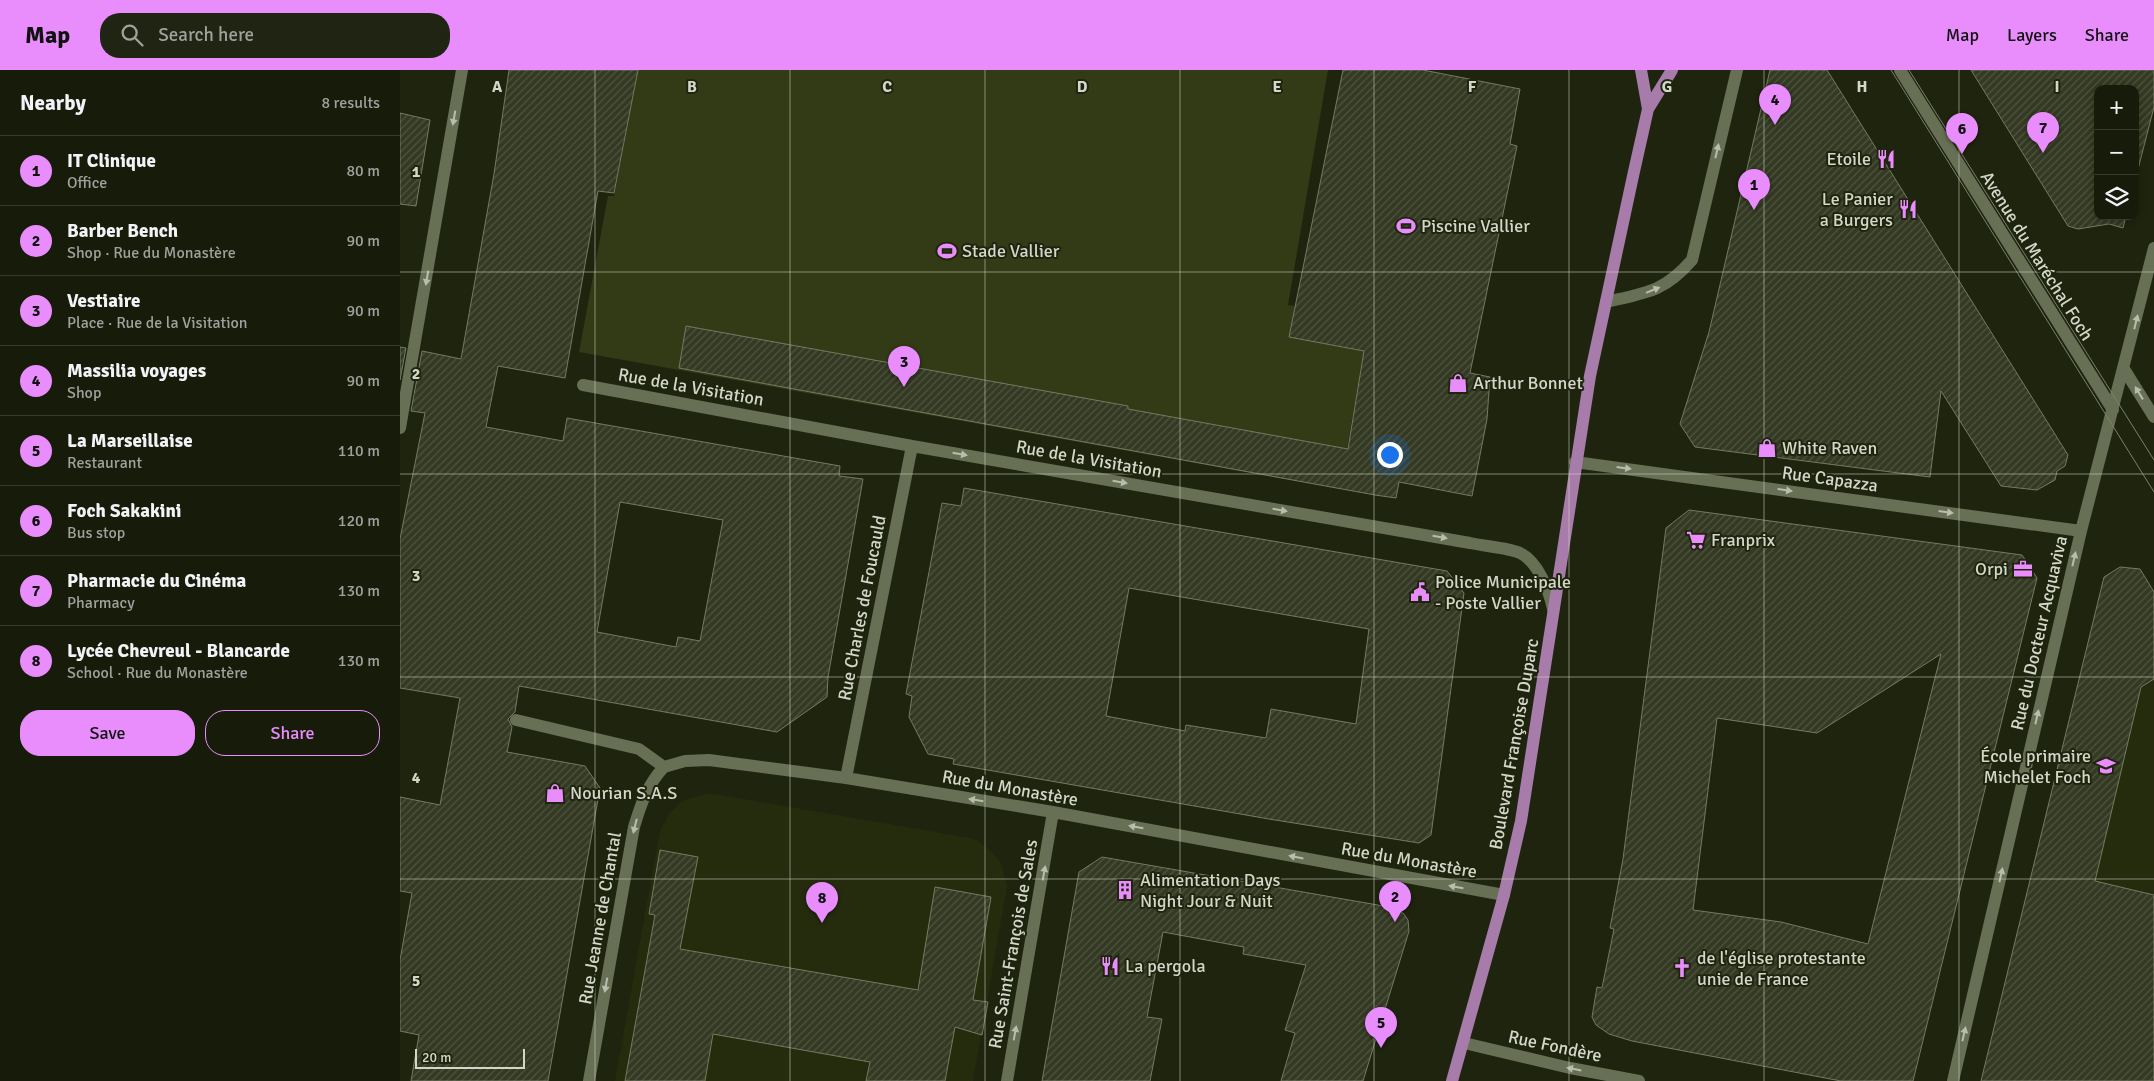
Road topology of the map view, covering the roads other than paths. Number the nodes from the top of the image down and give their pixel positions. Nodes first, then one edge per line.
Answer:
1 (462, 70) edge
2 (1641, 70) edge
3 (1672, 70) edge
4 (1737, 70) edge
5 (1900, 70) edge
6 (1648, 108) junction
7 (2154, 248) edge
8 (1606, 302) junction
9 (2124, 369) junction
10 (405, 372) edge
11 (583, 385) dead end
12 (2113, 410) junction
13 (2154, 417) edge
14 (400, 428) edge
15 (912, 446) junction
16 (1575, 462) junction
17 (2081, 530) junction
18 (1554, 614) junction
19 (516, 720) dead end
20 (664, 767) junction
21 (846, 778) junction
22 (1053, 812) junction
23 (1504, 896) junction
24 (1464, 1043) junction
25 (588, 1081) edge
26 (1007, 1081) edge
27 (1452, 1081) edge
28 (1639, 1081) edge
29 (1953, 1081) edge

1 -> 10 street
2 - 6 main road, Boulevard Françoise Duparc
3 - 6 main road, Boulevard Françoise Duparc
8 -> 4 street
5 - 12 street, Avenue du Maréchal Foch
6 - 8 main road, Boulevard Françoise Duparc
9 -> 7 street, Rue du Docteur Acquaviva
8 - 16 main road, Boulevard Françoise Duparc
9 - 12 street, Rue du Docteur Acquaviva
13 -> 9 street
10 - 14 street
11 - 15 street, Rue de la Visitation
12 - 17 street, Rue du Docteur Acquaviva
15 -> 18 street, Rue de la Visitation
15 - 21 street, Rue Charles de Foucauld
16 -> 17 street, Rue Capazza
16 - 18 main road, Boulevard Françoise Duparc
29 -> 17 street, Rue du Docteur Acquaviva
18 - 23 main road, Boulevard Françoise Duparc
19 - 20 street
20 - 21 street, Rue du Monastère
20 -> 25 street, Rue Jeanne de Chantal
22 -> 21 street, Rue du Monastère
23 -> 22 street, Rue du Monastère
26 -> 22 street, Rue Saint-François de Sales
23 - 24 main road, Boulevard Françoise Duparc
24 - 27 main road
28 -> 24 street, Rue Fondère

